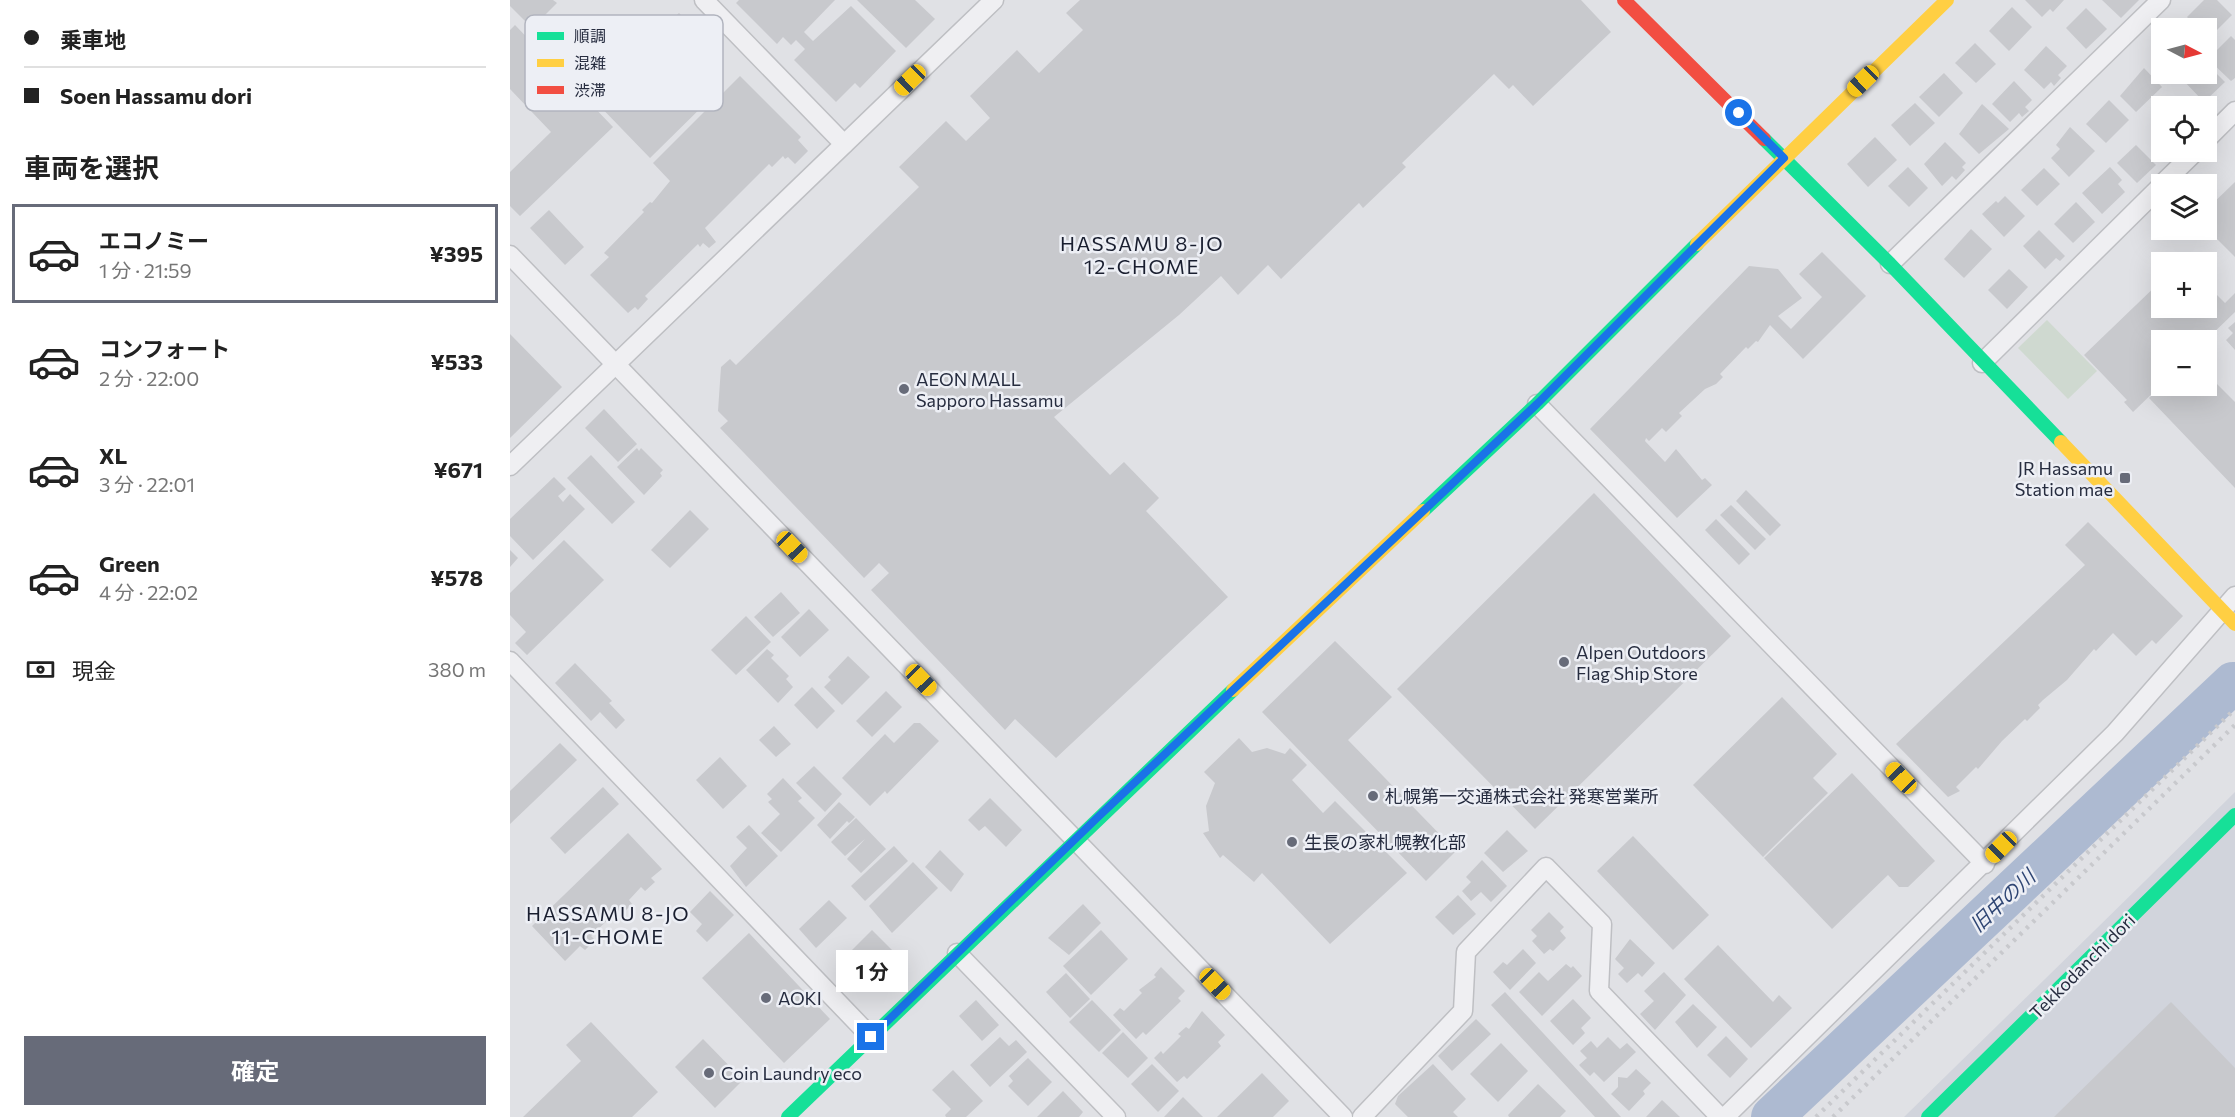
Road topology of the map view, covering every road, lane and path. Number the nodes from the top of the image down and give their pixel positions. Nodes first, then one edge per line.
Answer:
1 (704, 0) edge
2 (994, 0) edge
3 (1624, 0) edge
4 (1947, 0) edge
5 (2161, 0) edge
6 (719, 15) edge
7 (723, 20) edge
8 (2235, 111) edge
9 (2217, 129) edge
10 (844, 144) junction
11 (1784, 158) junction
12 (2185, 162) edge
13 (2173, 174) edge
14 (2151, 196) edge
15 (510, 255) edge
16 (1890, 264) junction
17 (1982, 363) junction
18 (615, 364) junction
19 (1537, 404) junction
20 (510, 466) edge
21 (2235, 596) edge
22 (2221, 609) junction
23 (2235, 624) edge
24 (510, 661) edge
25 (2235, 815) edge
26 (1077, 840) junction
27 (1985, 864) junction
28 (957, 953) junction
29 (871, 1037) junction
30 (788, 1117) edge
31 (1116, 1117) edge
32 (1344, 1117) edge
33 (1362, 1117) edge
34 (1719, 1117) edge
35 (1725, 1117) edge
36 (1929, 1117) edge

1 - 6 street
2 - 10 street
3 - 11 street
4 - 11 street
5 - 16 street
7 - 10 street
8 - 9 street
10 - 18 street
11 - 16 street
11 - 19 street
12 - 13 street
14 - 17 street
15 - 18 street
16 - 17 street
17 - 22 street
18 - 20 street
18 - 26 street
19 - 26 street
19 - 27 street
21 - 22 street
22 - 23 street
22 - 27 street
24 - 29 street
25 - 36 street, Tekkodanchi dori
26 - 28 street
26 - 32 street
27 - 35 street
28 - 29 street
28 - 31 street
29 - 30 street
33 - 34 street

